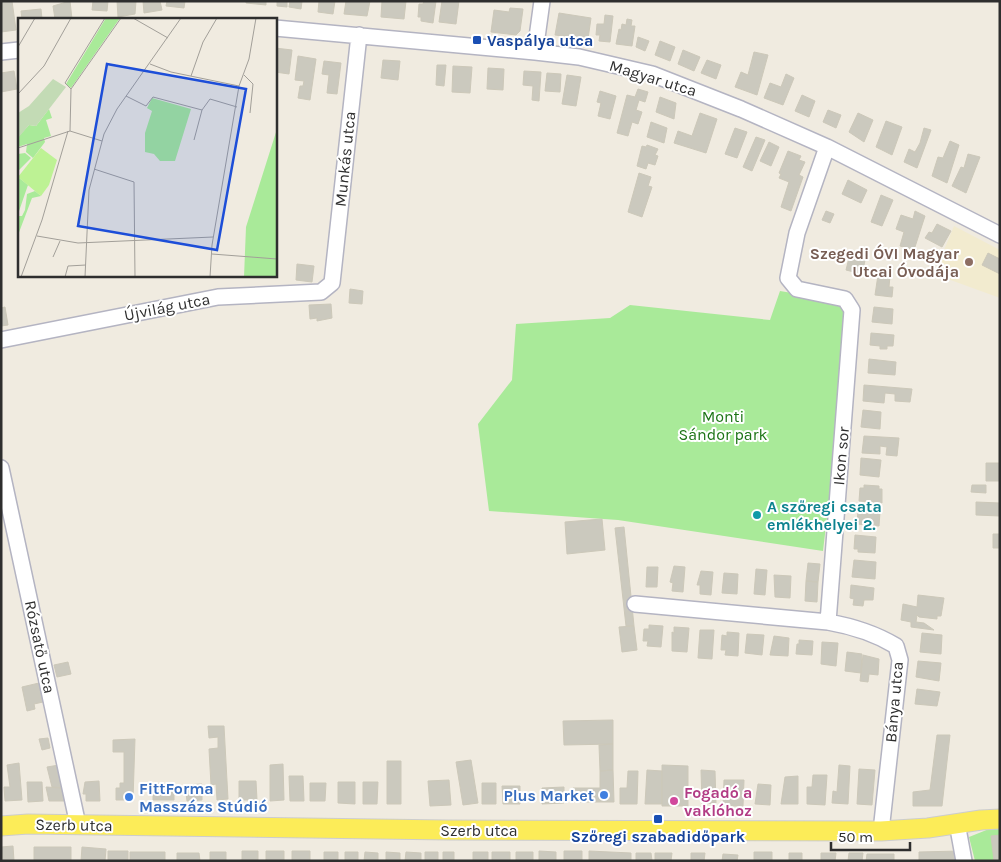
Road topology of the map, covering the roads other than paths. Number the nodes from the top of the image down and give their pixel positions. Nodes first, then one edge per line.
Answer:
1 (542, 1) edge
2 (276, 28) edge
3 (359, 36) junction
4 (18, 50) edge
5 (1, 52) edge
6 (534, 52) junction
7 (827, 147) junction
8 (1000, 235) edge
9 (332, 283) joint
10 (1, 340) edge
11 (1, 468) edge
12 (635, 604) dead end
13 (828, 622) junction
14 (1000, 819) edge
15 (957, 823) junction
16 (78, 825) junction
17 (1, 826) edge
18 (881, 831) junction
19 (964, 861) edge

1 - 6 street
2 - 3 street, Magyar utca
3 - 6 street, Magyar utca
3 - 9 street, Munkás utca
4 - 5 street
6 - 7 street, Magyar utca
7 - 8 street, Magyar utca
7 - 13 street, Ikon sor
9 - 10 street, Újvilág utca
11 - 16 street, Rózsatő utca
12 - 13 street
13 - 18 street, Bánya utca
14 - 15 main road, Szerb utca
15 - 18 main road, Szerb utca
15 - 19 street
16 - 17 main road, Szerb utca
16 - 18 main road, Szerb utca

